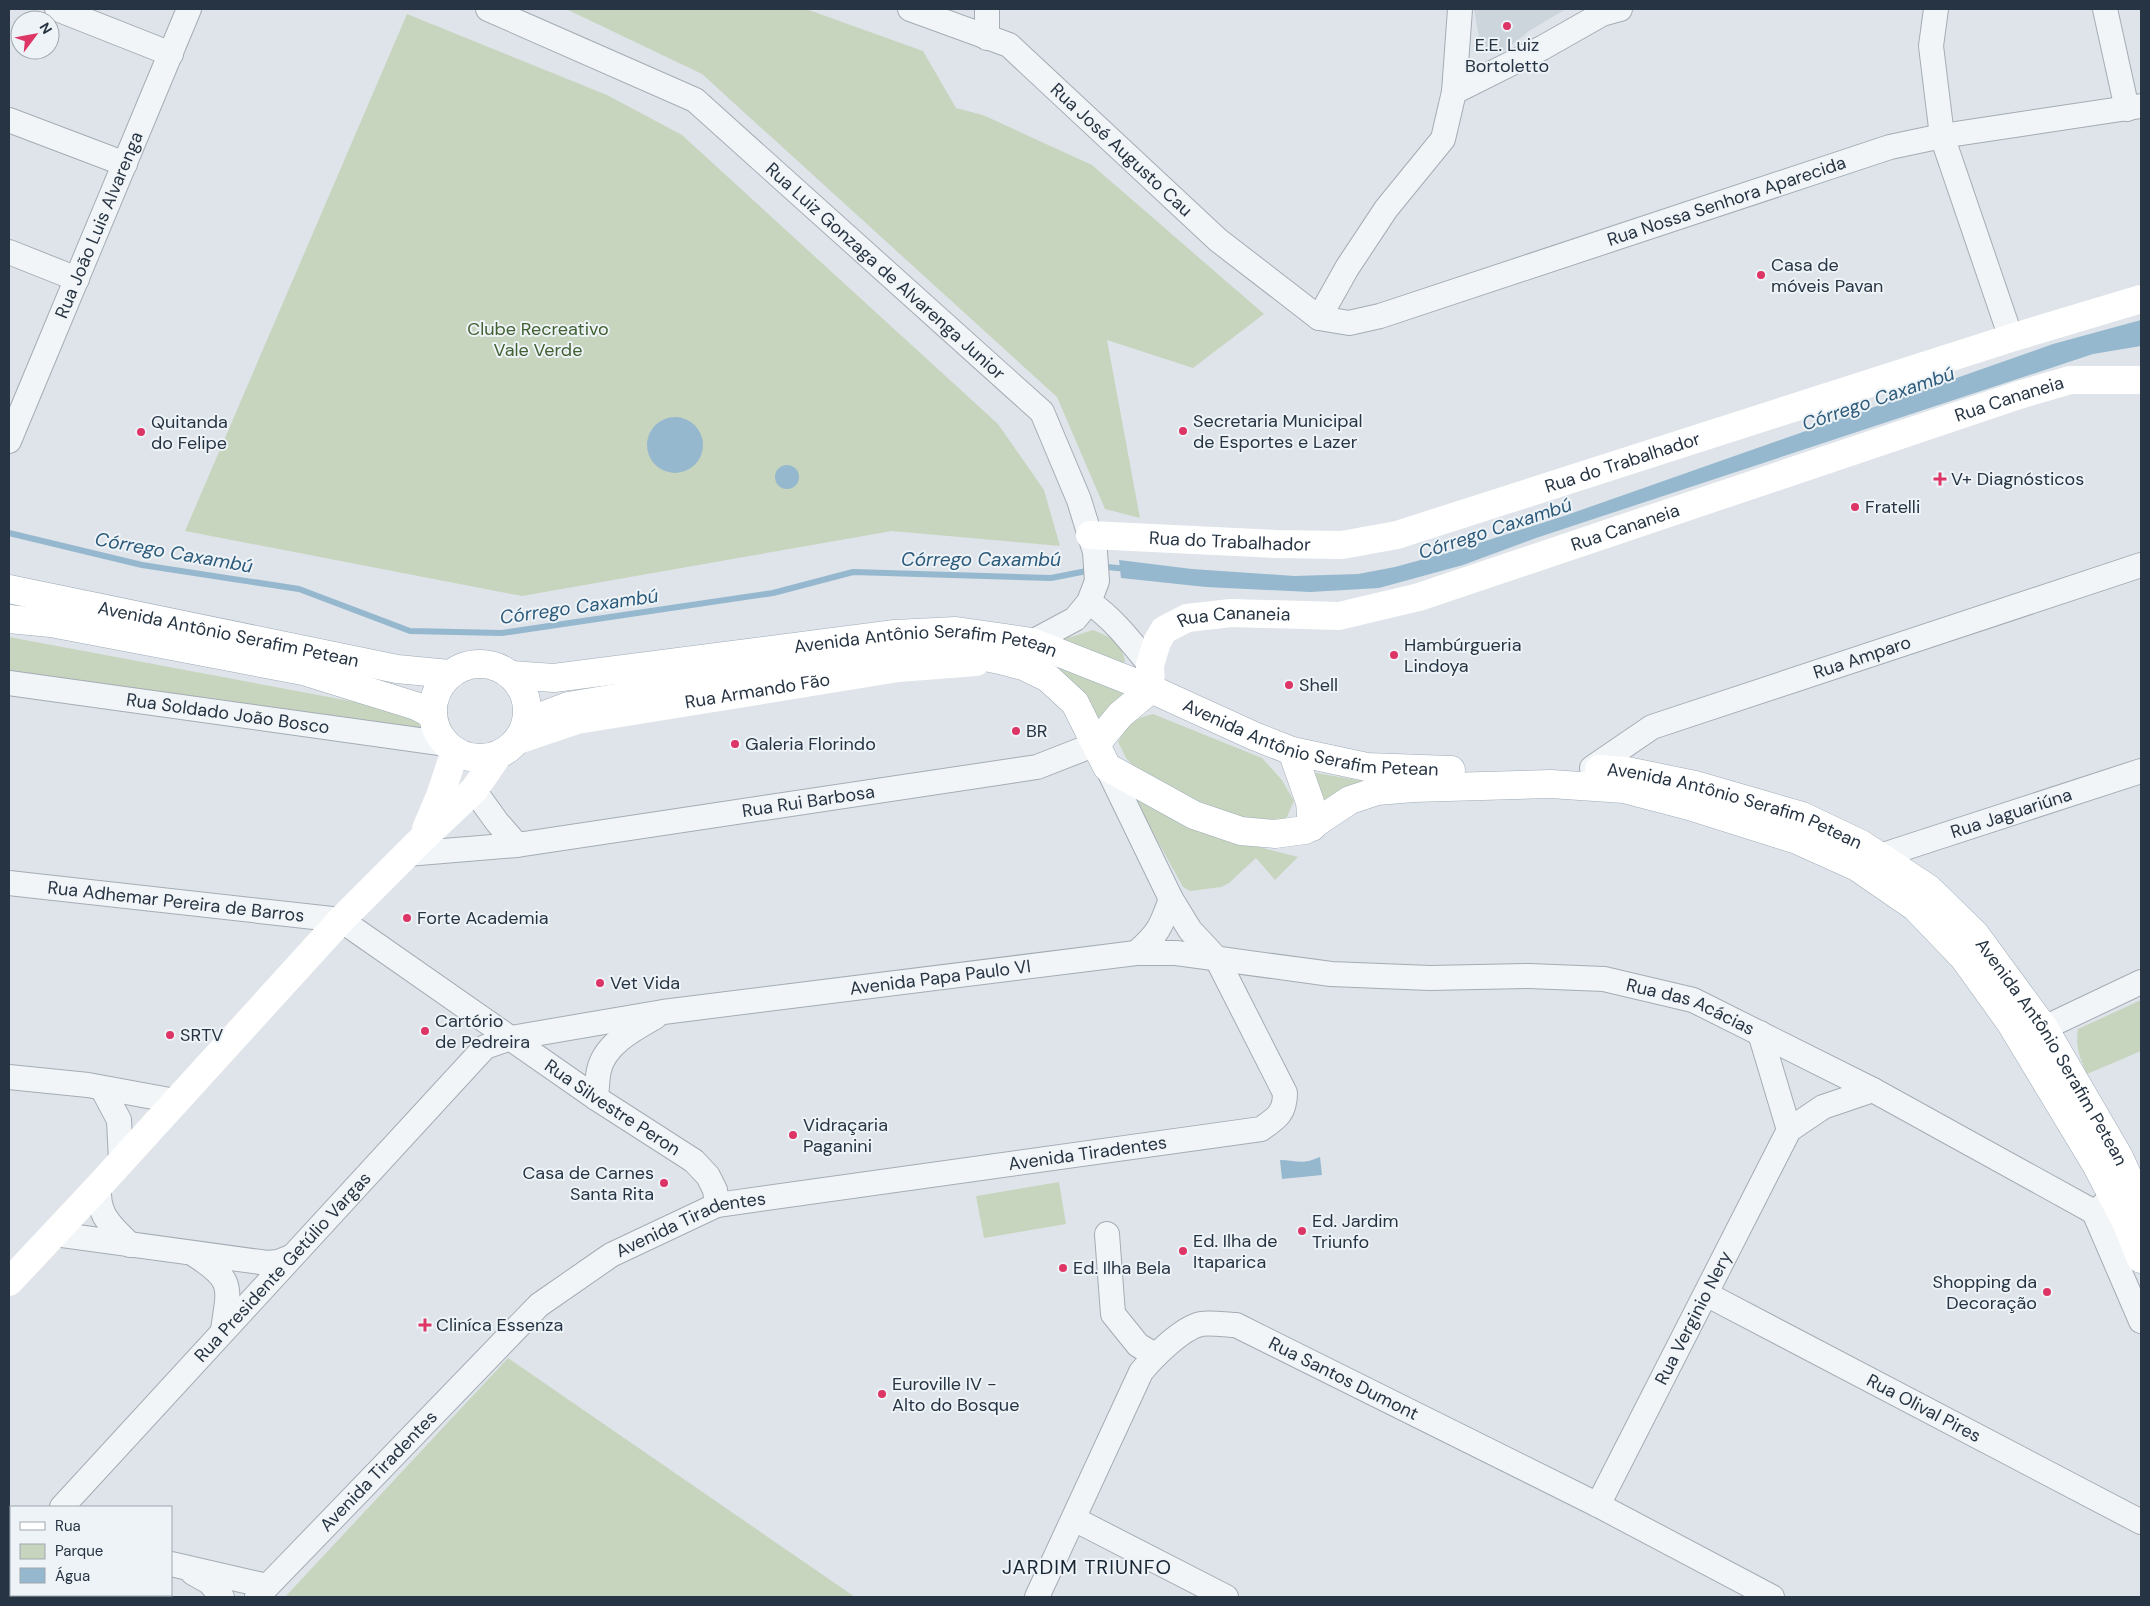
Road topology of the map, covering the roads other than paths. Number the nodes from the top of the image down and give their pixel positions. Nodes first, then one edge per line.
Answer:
1 (58, 9) edge
2 (190, 9) edge
3 (488, 9) edge
4 (910, 9) edge
5 (987, 9) edge
6 (1460, 9) edge
7 (1620, 9) edge
8 (1936, 9) edge
9 (2105, 9) edge
10 (987, 38) junction
11 (171, 54) junction
12 (1454, 92) junction
13 (2134, 107) edge
14 (9, 120) edge
15 (1942, 136) junction
16 (125, 164) junction
17 (9, 252) edge
18 (77, 279) junction
19 (2141, 299) edge
20 (1318, 318) junction
21 (2011, 338) junction
22 (2141, 380) edge
23 (18, 392) edge
24 (9, 442) edge
25 (1093, 543) junction
26 (2141, 565) edge
27 (9, 589) edge
28 (1093, 591) junction
29 (9, 619) edge
30 (1032, 642) junction
31 (448, 674) junction
32 (510, 675) junction
33 (1151, 677) junction
34 (9, 683) edge
35 (433, 714) junction
36 (513, 740) junction
37 (451, 747) junction
38 (1292, 751) junction
39 (1102, 756) junction
40 (1592, 768) junction
41 (2141, 771) edge
42 (474, 790) junction
43 (1312, 827) junction
44 (517, 844) junction
45 (414, 847) junction
46 (1880, 856) junction
47 (9, 883) edge
48 (1170, 899) junction
49 (341, 920) junction
50 (1136, 953) junction
51 (1217, 959) junction
52 (2141, 982) edge
53 (663, 1012) junction
54 (2044, 1028) junction
55 (1760, 1033) junction
56 (511, 1038) junction
57 (9, 1077) edge
58 (102, 1088) junction
59 (1873, 1090) junction
60 (596, 1098) junction
61 (175, 1102) junction
62 (1789, 1130) junction
63 (121, 1161) junction
64 (99, 1186) junction
65 (2104, 1204) junction
66 (716, 1205) junction
67 (2141, 1206) edge
68 (55, 1234) junction
69 (1107, 1234) dead end
70 (130, 1245) junction
71 (194, 1254) junction
72 (291, 1257) junction
73 (2141, 1259) edge
74 (9, 1282) edge
75 (1706, 1294) junction
76 (2141, 1321) edge
77 (223, 1330) junction
78 (1155, 1355) junction
79 (70, 1503) edge
80 (1598, 1505) junction
81 (1074, 1519) junction
82 (2141, 1522) edge
83 (177, 1566) edge
84 (262, 1591) edge
85 (222, 1597) edge
86 (1037, 1597) edge
87 (1226, 1597) edge
88 (1772, 1597) edge

1 - 11 street
2 - 11 street, Rua João Luis Alvarenga
3 - 25 street, Rua Luiz Gonzaga de Alvarenga Junior
4 - 10 street, Rua José Augusto Cau
5 - 10 street
6 - 12 street
7 - 12 street
8 - 15 street
9 - 13 street
10 - 20 street, Rua José Augusto Cau
11 - 16 street, Rua João Luis Alvarenga
12 - 20 street
13 - 15 street, Rua Nossa Senhora Aparecida
14 - 16 street
15 - 20 street, Rua Nossa Senhora Aparecida
15 - 21 street
16 - 18 street, Rua João Luis Alvarenga
17 - 18 street
18 - 23 street, Rua João Luis Alvarenga
19 - 21 main road, Rua do Trabalhador
21 - 25 main road, Rua do Trabalhador
22 - 33 main road, Rua Cananeia
23 - 24 street, Rua João Luis Alvarenga
25 - 28 street, Rua Luiz Gonzaga de Alvarenga Junior
26 - 40 street, Rua Amparo
27 - 31 main road, Avenida Antônio Serafim Petean
28 - 30 street
28 - 33 street
29 - 35 main road, Avenida Antônio Serafim Petean
30 - 32 main road, Avenida Antônio Serafim Petean
30 - 33 main road, Avenida Antônio Serafim Petean
31 - 32 main road
31 - 35 main road
32 - 36 main road
33 - 38 main road, Avenida Antônio Serafim Petean
33 - 39 main road
34 - 37 street, Rua Soldado João Bosco
35 - 37 main road
36 - 37 main road
36 - 39 main road, Avenida Antônio Serafim Petean
36 - 42 main road
37 - 45 main road
38 - 40 main road, Avenida Antônio Serafim Petean
38 - 43 main road
39 - 43 main road
39 - 44 street, Rua Rui Barbosa
39 - 48 street
40 - 46 main road, Avenida Antônio Serafim Petean
41 - 46 street, Rua Jaguariúna
42 - 44 street
42 - 45 main road
43 - 65 main road, Avenida Antônio Serafim Petean
44 - 45 street, Rua Rui Barbosa
45 - 49 main road
46 - 54 main road, Avenida Antônio Serafim Petean
47 - 49 street, Rua Adhemar Pereira de Barros
48 - 50 street
48 - 51 street
49 - 56 street, Rua Silvestre Peron
49 - 61 main road
50 - 51 street, Avenida Papa Paulo VI
50 - 53 street, Avenida Papa Paulo VI
51 - 55 street, Rua das Acácias
51 - 66 street, Avenida Tiradentes
52 - 54 street
53 - 56 street, Avenida Papa Paulo VI
53 - 60 street, Avenida Papa Paulo VI
54 - 67 main road, Avenida Antônio Serafim Petean
55 - 59 street, Rua das Acácias
55 - 62 street
56 - 60 street, Rua Silvestre Peron
56 - 72 street, Rua Presidente Getúlio Vargas
57 - 58 street
58 - 61 street
58 - 63 street
59 - 62 street, Rua Verginio Nery
59 - 65 street, Rua das Acácias
60 - 66 street, Rua Silvestre Peron
61 - 63 main road
62 - 75 street, Rua Verginio Nery
63 - 64 main road
64 - 68 main road
64 - 70 street
65 - 73 main road, Avenida Antônio Serafim Petean
65 - 76 street, Avenida Antônio Serafim Petean
66 - 84 street, Avenida Tiradentes
68 - 70 street
68 - 74 main road
69 - 78 street
70 - 71 street
71 - 72 street
71 - 77 street
72 - 77 street, Rua Presidente Getúlio Vargas
75 - 80 street, Rua Verginio Nery
75 - 82 street, Rua Olival Pires
77 - 79 street, Rua Presidente Getúlio Vargas
78 - 80 street, Rua Santos Dumont
78 - 81 street, Rua Santos Dumont
80 - 88 street, Rua Santos Dumont
81 - 86 street, Rua Santos Dumont
81 - 87 street
83 - 84 street
83 - 85 street

